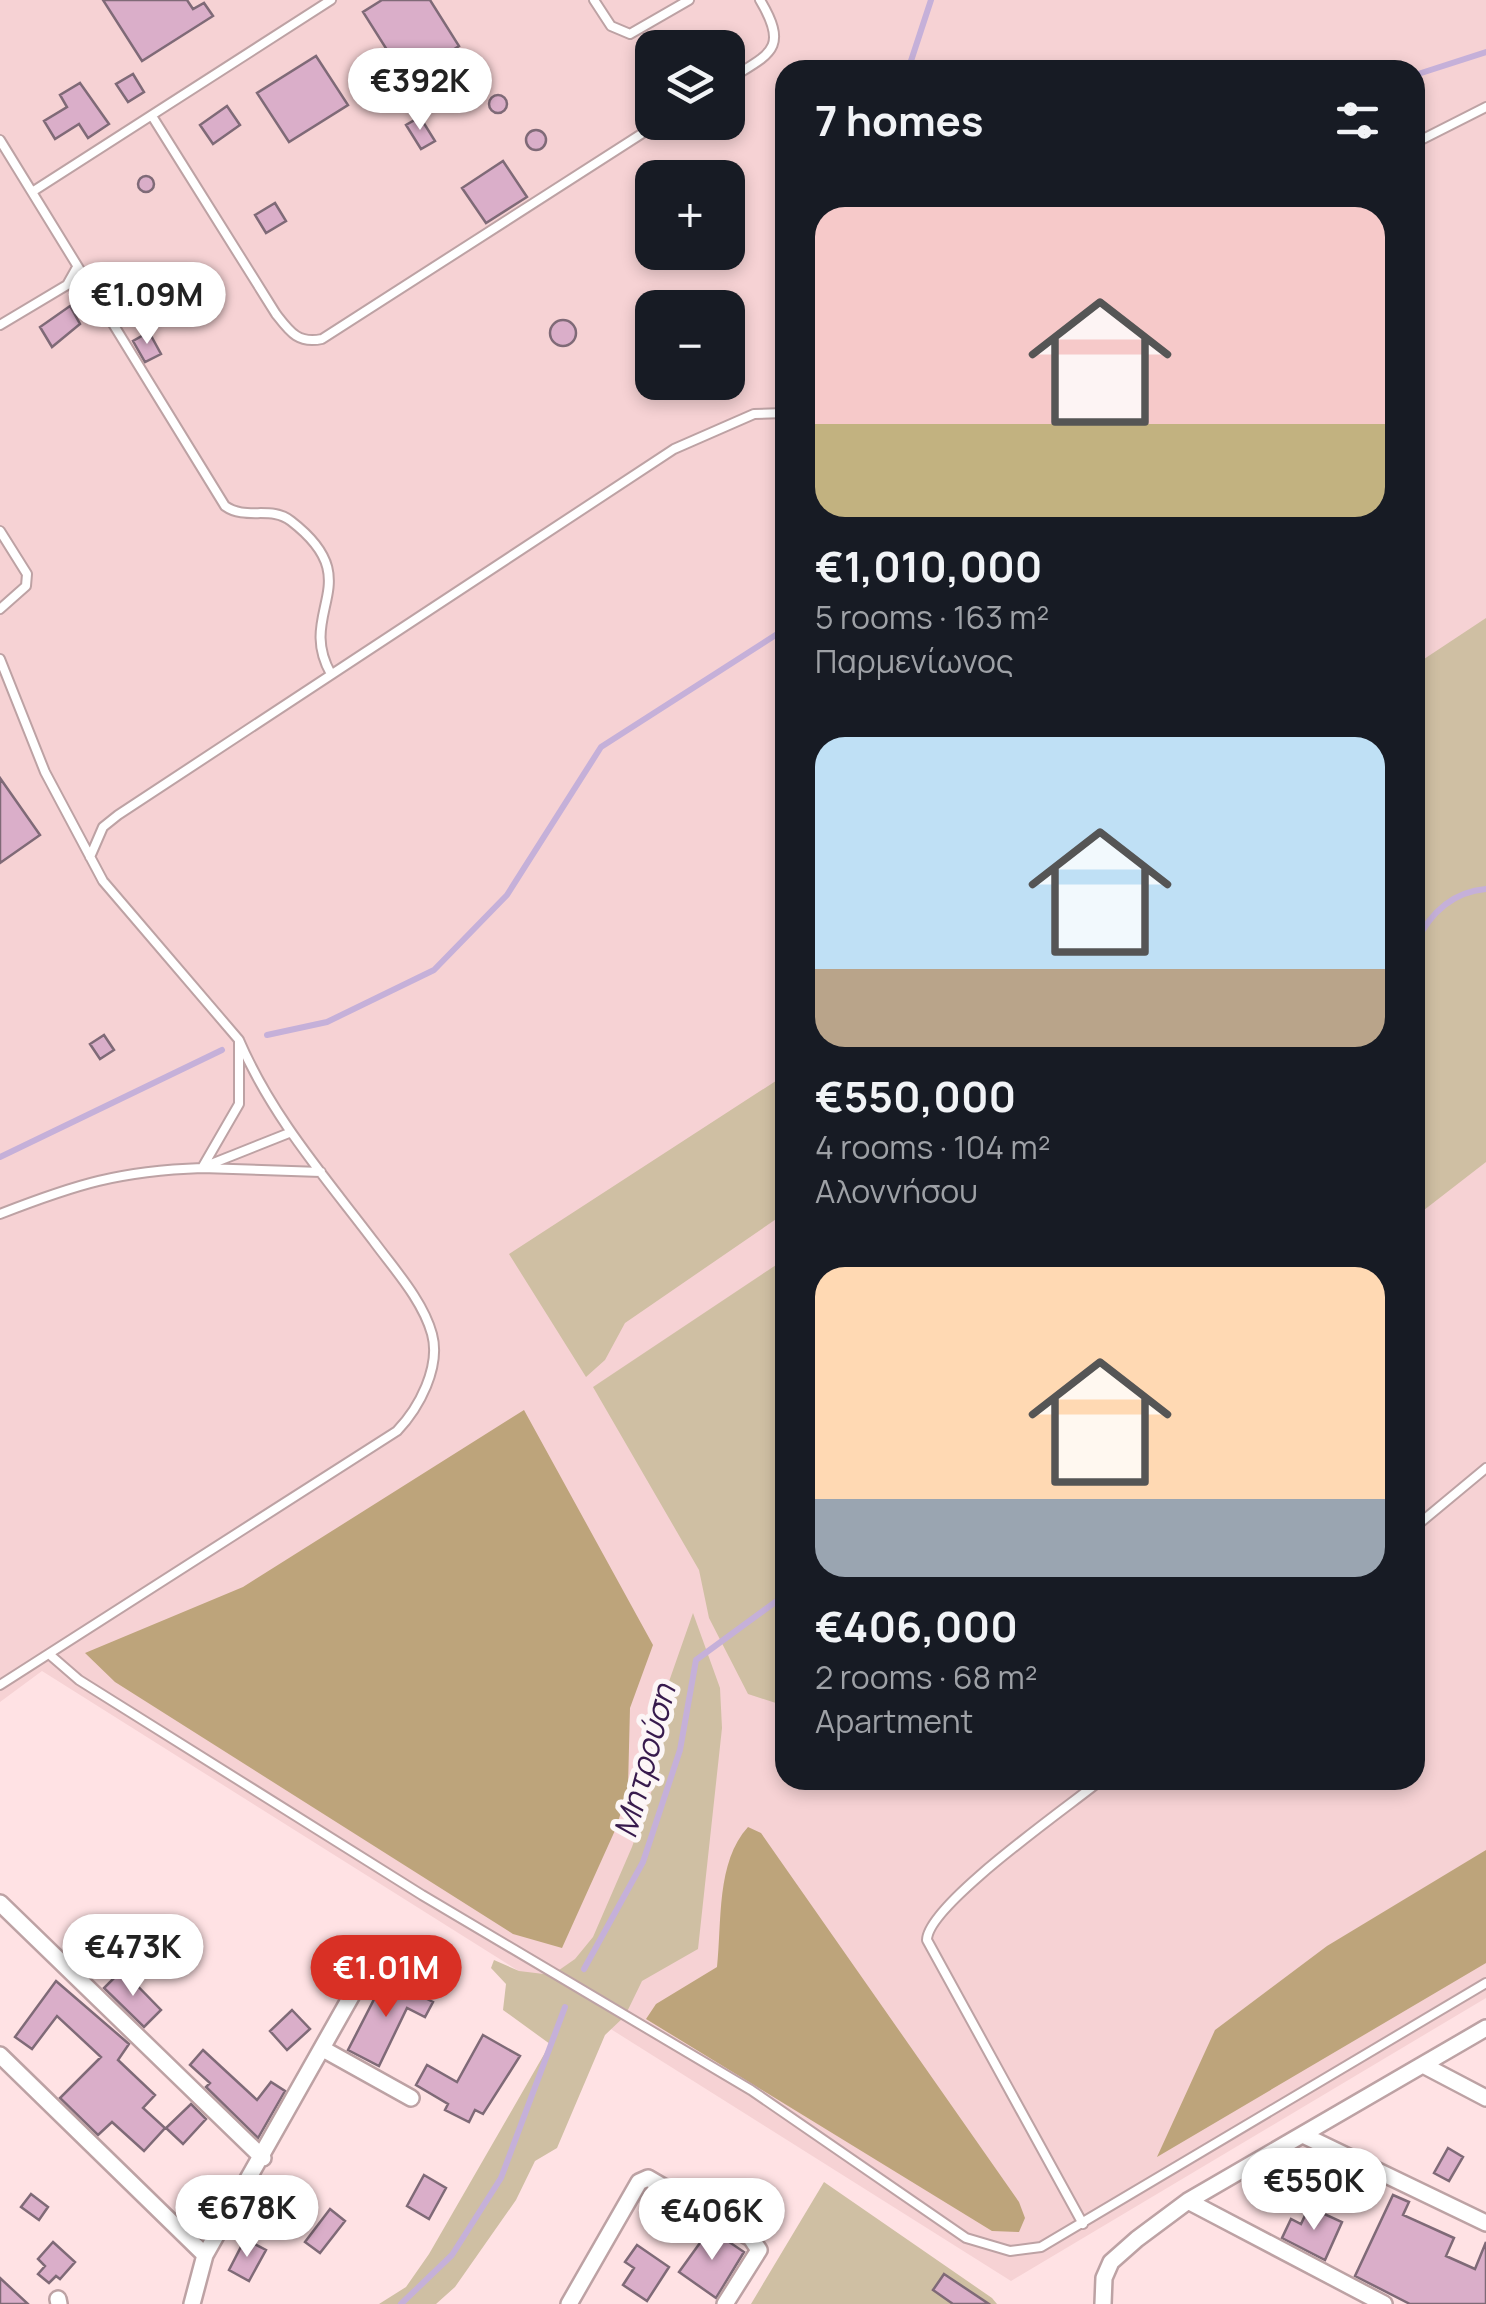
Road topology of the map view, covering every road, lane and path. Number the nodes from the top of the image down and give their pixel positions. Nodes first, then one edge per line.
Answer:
1 (331, 0) edge
2 (594, 0) edge
3 (689, 0) edge
4 (760, 0) edge
5 (745, 69) edge
6 (1486, 107) edge
7 (152, 116) junction
8 (635, 138) edge
9 (1425, 138) edge
10 (0, 140) edge
11 (32, 192) junction
12 (76, 269) junction
13 (0, 325) edge
14 (775, 413) edge
15 (0, 531) edge
16 (0, 610) edge
17 (0, 659) edge
18 (331, 674) junction
19 (90, 856) junction
20 (239, 1040) junction
21 (289, 1133) junction
22 (202, 1168) junction
23 (321, 1172) junction
24 (0, 1214) edge
25 (1486, 1468) edge
26 (1425, 1519) edge
27 (49, 1654) junction
28 (0, 1685) edge
29 (1088, 1790) edge
30 (0, 1904) edge
31 (379, 1947) dead end
32 (1486, 1983) edge
33 (1486, 2028) edge
34 (323, 2049) junction
35 (0, 2056) edge
36 (1425, 2066) junction
37 (411, 2098) dead end
38 (1486, 2098) edge
39 (1303, 2134) junction
40 (264, 2158) junction
41 (1188, 2202) junction
42 (1083, 2224) junction
43 (1486, 2224) edge
44 (205, 2256) junction
45 (192, 2304) edge
46 (569, 2304) edge
47 (725, 2304) edge
48 (1103, 2304) edge
49 (1384, 2304) edge

1 - 7 lane
2 - 3 lane
4 - 5 lane
6 - 9 lane
7 - 8 lane
7 - 11 lane
10 - 11 lane
11 - 12 lane
12 - 13 lane
12 - 18 lane
14 - 18 lane
15 - 16 lane
17 - 19 lane
18 - 19 lane
19 - 20 lane
20 - 21 lane
20 - 22 lane
21 - 22 lane
21 - 23 lane
22 - 23 lane
22 - 24 lane
23 - 27 lane
25 - 26 lane
27 - 28 lane
27 - 42 lane
29 - 42 lane
30 - 40 street
31 - 34 street
32 - 42 lane
33 - 36 street
34 - 37 street
34 - 40 street
35 - 44 street
36 - 38 street
36 - 39 street
39 - 41 street
39 - 43 street
40 - 44 street
41 - 48 street
41 - 49 street
44 - 45 street
46 - 47 street

